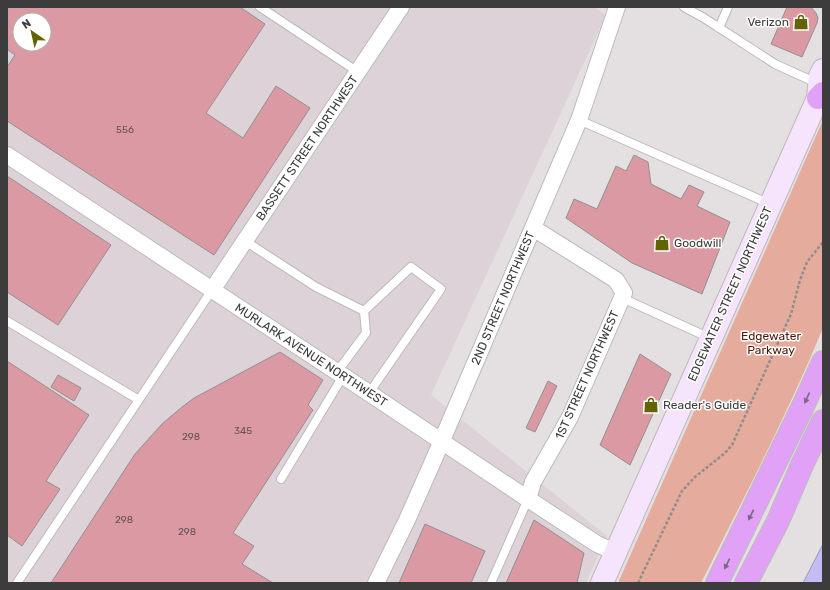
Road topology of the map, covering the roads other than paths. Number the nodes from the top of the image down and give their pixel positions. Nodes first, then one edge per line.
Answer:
1 (260, 7) edge
2 (401, 7) edge
3 (617, 7) edge
4 (684, 7) edge
5 (728, 7) edge
6 (719, 28) junction
7 (358, 72) junction
8 (821, 86) edge
9 (579, 120) junction
10 (7, 155) edge
11 (770, 204) junction
12 (533, 228) junction
13 (245, 241) junction
14 (212, 290) junction
15 (623, 295) junction
16 (364, 311) junction
17 (7, 321) edge
18 (711, 338) junction
19 (823, 362) edge
20 (340, 374) junction
21 (369, 393) junction
22 (139, 400) junction
23 (823, 421) edge
24 (442, 441) junction
25 (823, 443) edge
26 (281, 479) dead end
27 (528, 499) junction
28 (778, 521) junction
29 (615, 552) junction
30 (17, 583) edge
31 (376, 583) edge
32 (491, 583) edge
33 (602, 583) edge
34 (717, 583) edge
35 (746, 583) edge

1 - 7 lane
2 - 7 street, BASSETT STREET NORTHWEST
3 - 9 street, 2ND STREET NORTHWEST
4 - 6 lane
5 - 6 lane
6 - 8 lane
7 - 13 street, BASSETT STREET NORTHWEST
8 - 11 main road, EDGEWATER STREET NORTHWEST
9 - 11 lane
9 - 12 street, 2ND STREET NORTHWEST
10 - 14 street, MURLARK AVENUE NORTHWEST
11 - 18 main road, EDGEWATER STREET NORTHWEST
12 - 15 street
12 - 24 street, 2ND STREET NORTHWEST
13 - 14 street, BASSETT STREET NORTHWEST
13 - 16 lane
14 - 20 street, MURLARK AVENUE NORTHWEST
14 - 22 lane
15 - 18 lane
15 - 27 street, 1ST STREET NORTHWEST
16 - 20 lane
16 - 21 lane
17 - 22 lane
18 - 29 main road, EDGEWATER STREET NORTHWEST
19 -> 34 highway
20 - 21 street, MURLARK AVENUE NORTHWEST
20 - 26 lane
21 - 24 street, MURLARK AVENUE NORTHWEST
22 - 30 lane
23 - 28 highway
24 - 27 street, MURLARK AVENUE NORTHWEST
24 - 31 street, 2ND STREET NORTHWEST
25 - 28 highway
27 - 29 street, MURLARK AVENUE NORTHWEST
27 - 32 lane
28 - 35 highway
29 - 33 main road, EDGEWATER STREET NORTHWEST

